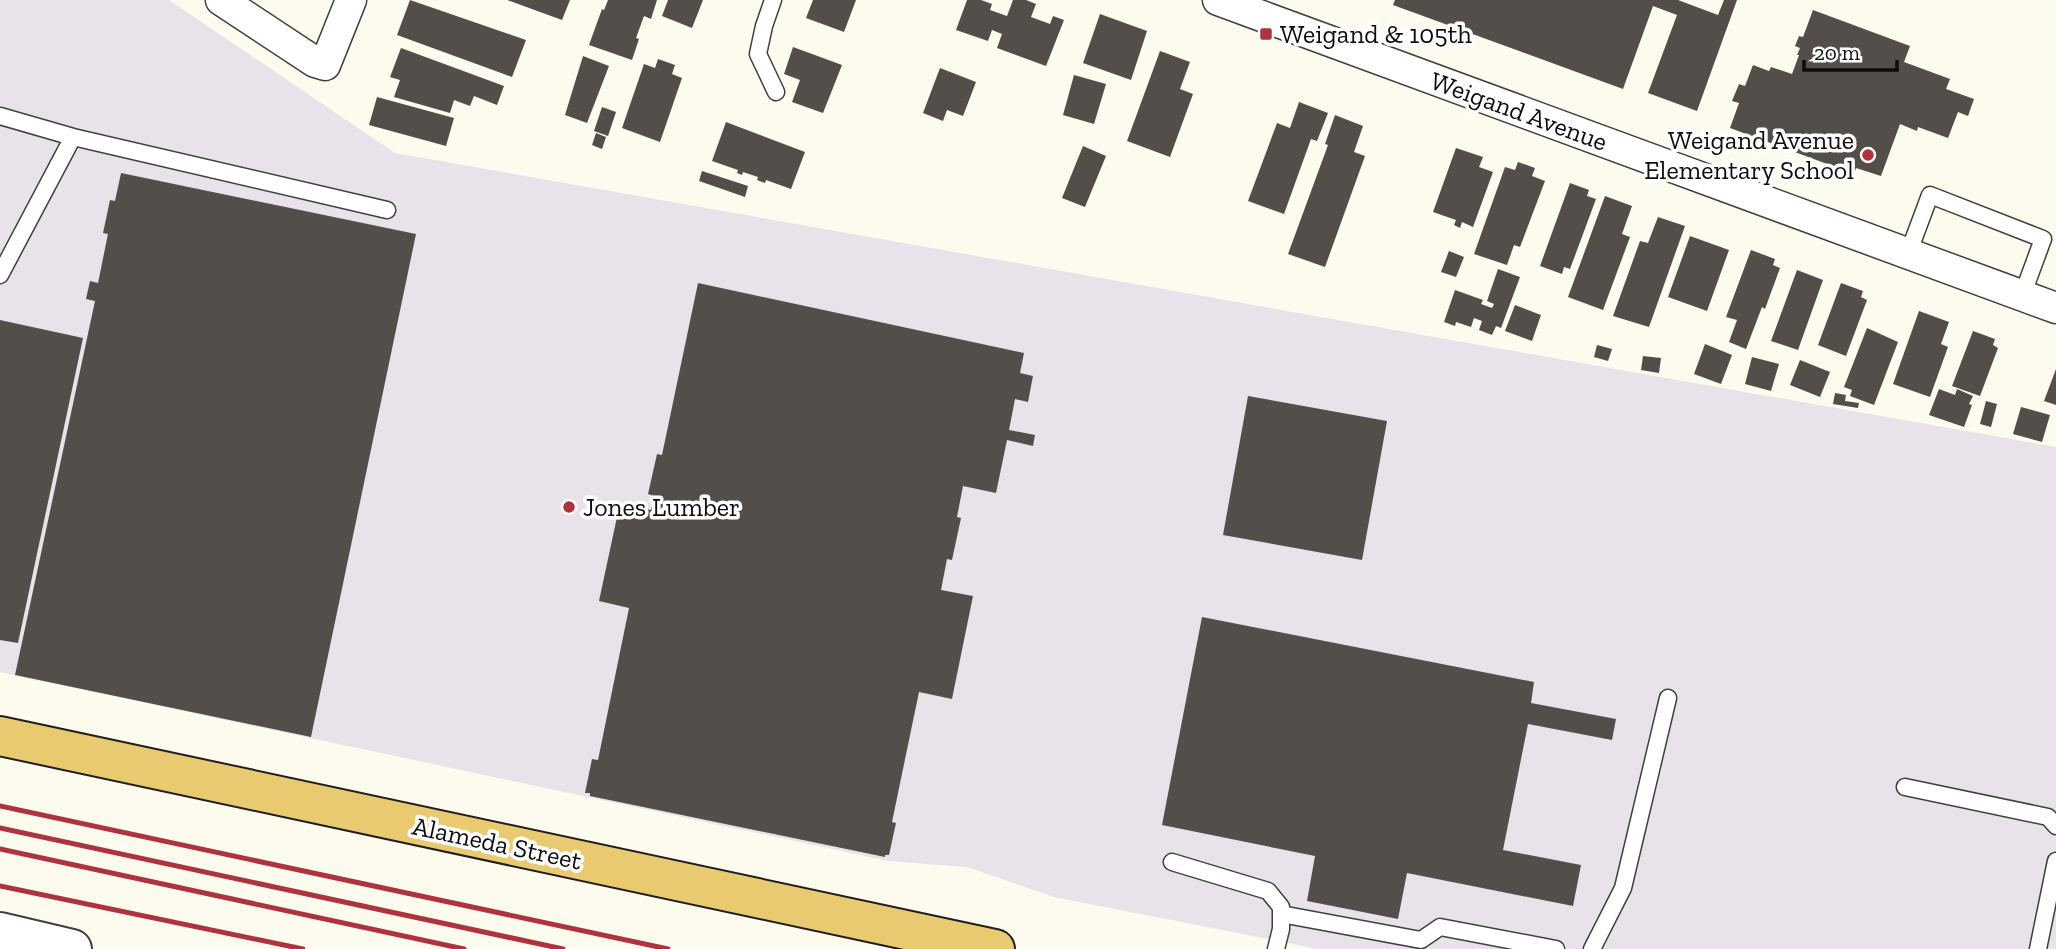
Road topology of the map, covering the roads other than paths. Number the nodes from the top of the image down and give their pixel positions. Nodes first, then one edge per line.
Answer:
1 (220, 0) edge
2 (351, 0) edge
3 (773, 0) edge
4 (1218, 0) edge
5 (1276, 10) edge
6 (776, 92) dead end
7 (0, 116) edge
8 (73, 137) junction
9 (387, 210) dead end
10 (1908, 254) junction
11 (0, 275) edge
12 (2022, 296) junction
13 (2056, 308) edge
14 (1668, 698) dead end
15 (0, 736) edge
16 (1905, 788) dead end
17 (2056, 826) edge
18 (2056, 861) edge
19 (1172, 862) dead end
20 (1282, 914) junction
21 (0, 932) edge
22 (63, 948) edge
23 (995, 949) edge
24 (1276, 949) edge
25 (1556, 949) edge
26 (1592, 949) edge
27 (2038, 949) edge

1 - 2 street
3 - 6 lane
4 - 5 street, Weigand Avenue
5 - 10 street, Weigand Avenue
7 - 8 lane
8 - 9 lane
8 - 11 lane
10 - 12 street, Weigand Avenue
10 - 12 lane
12 - 13 street, Weigand Avenue
14 - 26 lane
15 - 23 main road, Alameda Street
16 - 17 lane
18 - 27 lane
19 - 20 lane
20 - 24 lane
20 - 25 lane
21 - 22 street

